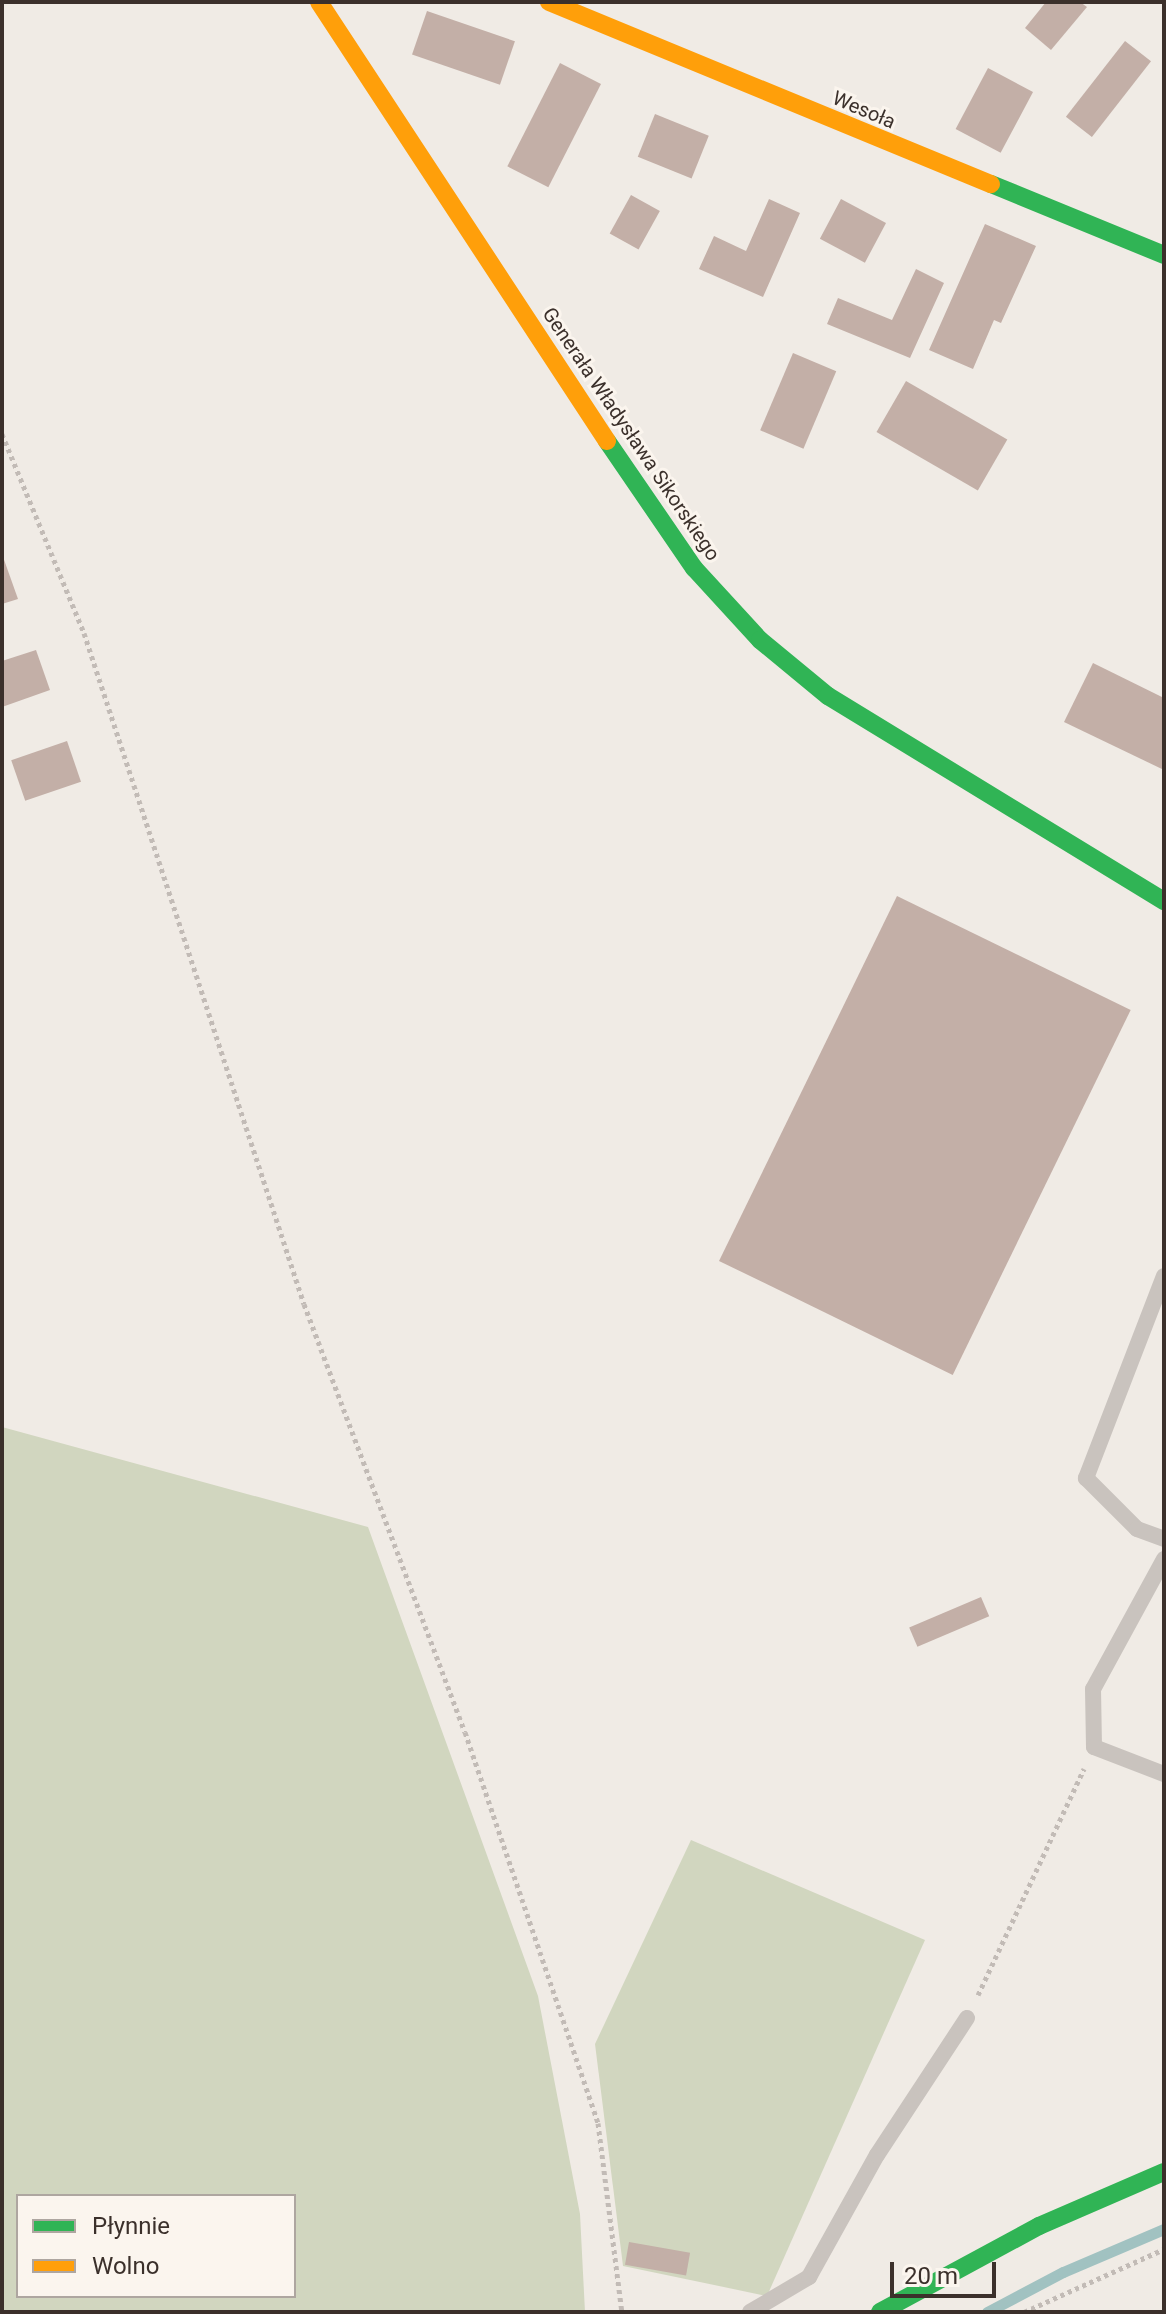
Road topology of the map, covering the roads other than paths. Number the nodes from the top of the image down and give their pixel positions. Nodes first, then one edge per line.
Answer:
1 (319, 2) edge
2 (549, 2) edge
3 (1164, 255) edge
4 (1164, 901) edge
5 (1164, 1276) edge
6 (1164, 1539) edge
7 (1164, 1559) edge
8 (1164, 1774) edge
9 (967, 2018) road end
10 (1164, 2172) edge
11 (750, 2312) edge
12 (880, 2312) edge

1 - 4 main road, Generała Władysława Sikorskiego
2 - 3 main road, Wesoła
5 - 6 lane
7 - 8 lane
9 - 11 lane
10 - 12 main road

